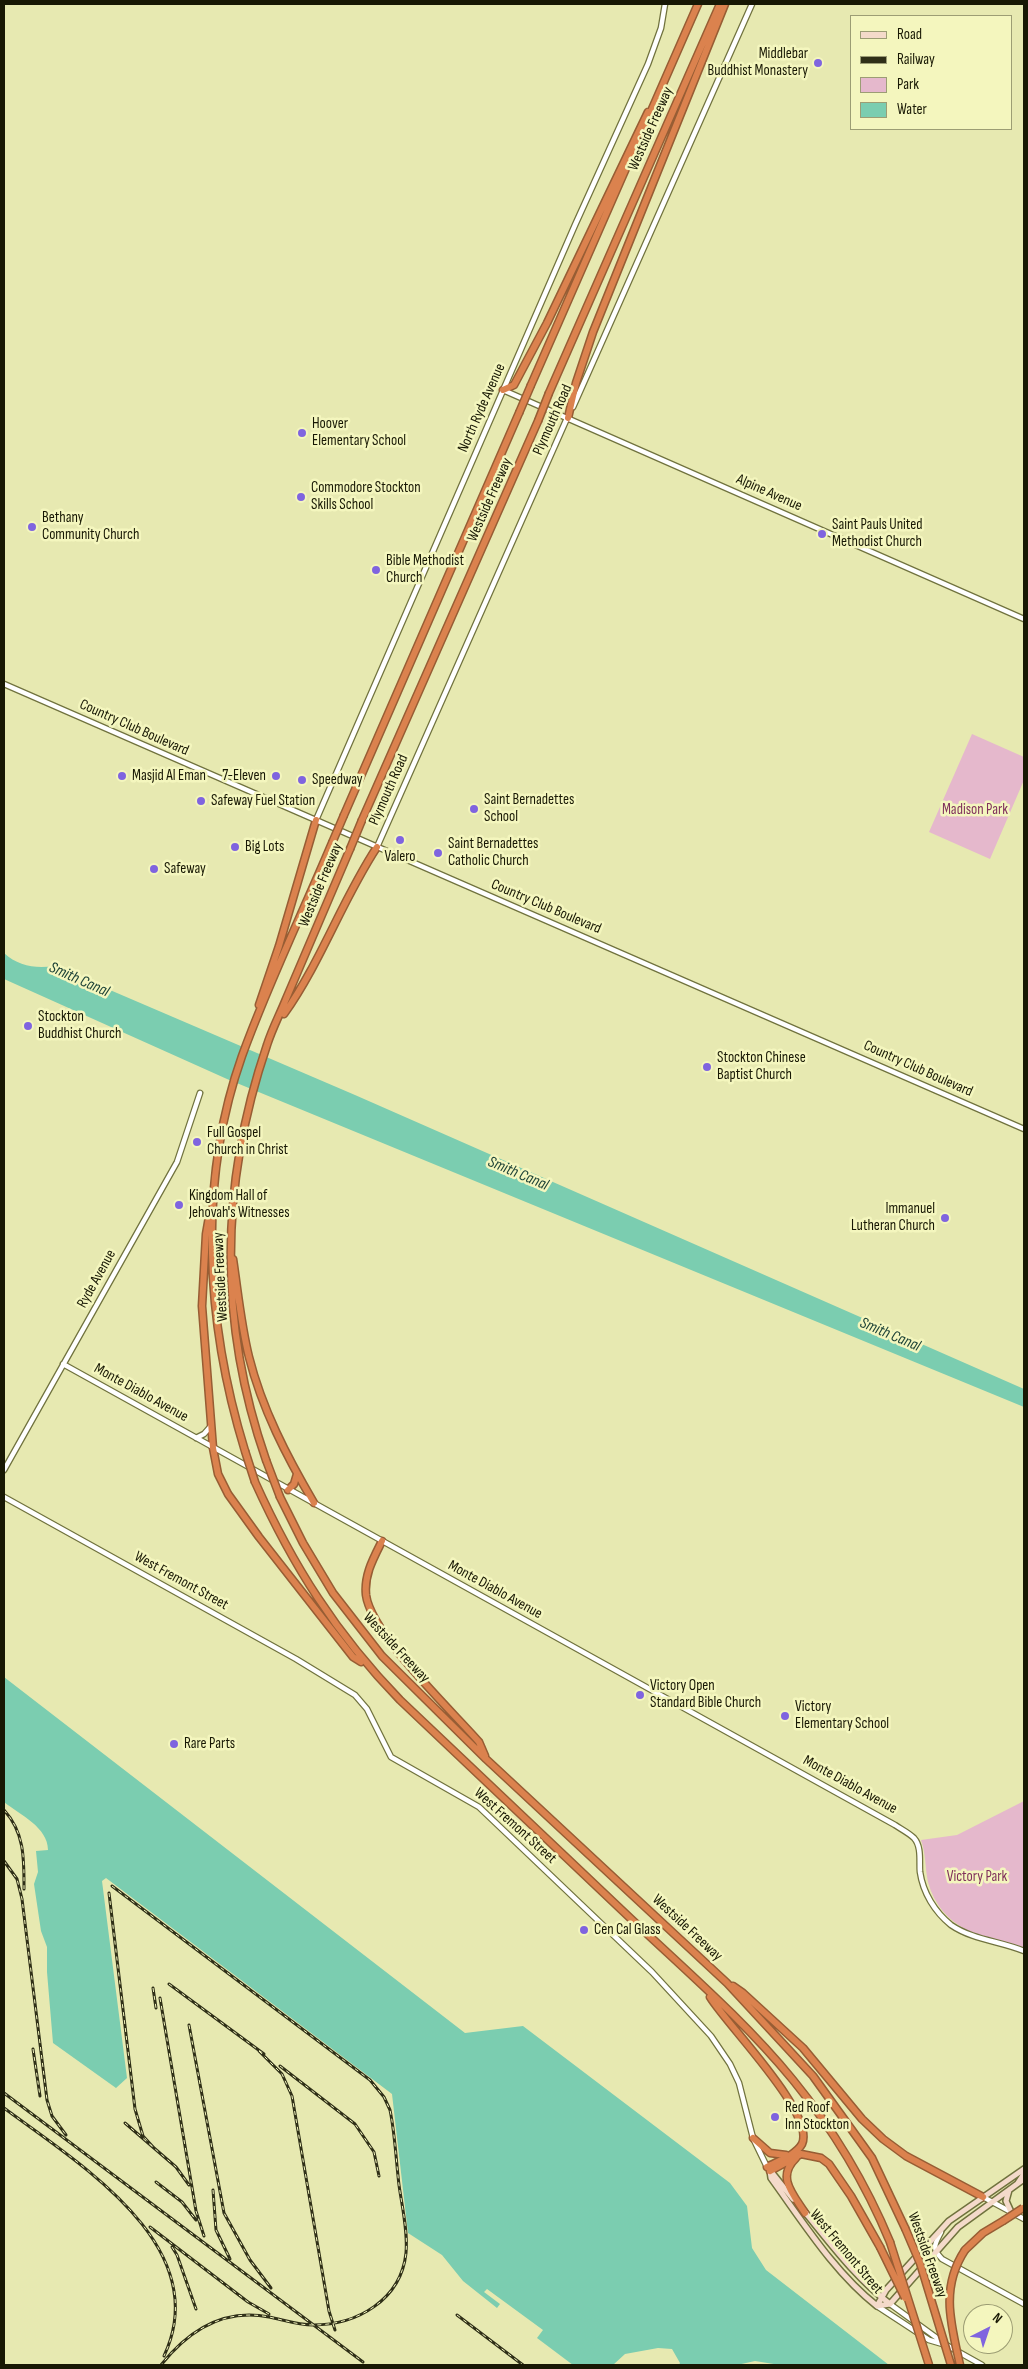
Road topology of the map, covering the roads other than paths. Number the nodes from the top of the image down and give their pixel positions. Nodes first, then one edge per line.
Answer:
1 (665, 4) edge
2 (698, 4) edge
3 (720, 4) edge
4 (725, 4) edge
5 (752, 4) edge
6 (611, 192) junction
7 (503, 390) junction
8 (568, 418) junction
9 (1024, 619) edge
10 (4, 684) edge
11 (316, 820) junction
12 (377, 847) junction
13 (255, 1020) junction
14 (277, 1023) junction
15 (200, 1094) dead end
16 (1024, 1128) edge
17 (216, 1180) junction
18 (230, 1241) junction
19 (63, 1364) junction
20 (211, 1425) junction
21 (196, 1438) junction
22 (213, 1448) junction
23 (4, 1470) edge
24 (296, 1474) junction
25 (288, 1490) junction
26 (4, 1497) edge
27 (314, 1504) junction
28 (382, 1541) junction
29 (365, 1664) junction
30 (486, 1759) junction
31 (1024, 1951) edge
32 (727, 1983) junction
33 (716, 2004) junction
34 (753, 2138) junction
35 (801, 2154) junction
36 (787, 2155) junction
37 (768, 2169) junction
38 (1024, 2169) edge
39 (1024, 2174) edge
40 (1024, 2179) edge
41 (1018, 2183) junction
42 (1010, 2189) junction
43 (983, 2197) junction
44 (991, 2202) junction
45 (1023, 2208) edge
46 (1011, 2212) junction
47 (805, 2213) junction
48 (1024, 2219) edge
49 (805, 2224) junction
50 (817, 2227) junction
51 (942, 2228) junction
52 (935, 2253) junction
53 (880, 2297) junction
54 (890, 2304) junction
55 (1024, 2304) edge
56 (877, 2306) junction
57 (914, 2314) junction
58 (948, 2346) junction
59 (929, 2365) edge
60 (951, 2365) edge
61 (960, 2365) edge
62 (982, 2365) edge

1 - 7 street, North Ryde Avenue
2 - 6 highway, Westside Freeway
3 - 14 highway, Westside Freeway, bridge
4 - 8 highway
5 - 8 street, Plymouth Road
6 - 7 highway
6 - 13 highway, Westside Freeway, bridge
7 - 8 street, Alpine Avenue
7 - 11 street, North Ryde Avenue
8 - 9 street, Alpine Avenue
8 - 12 street, Plymouth Road
10 - 11 street, Country Club Boulevard
11 - 12 street, Country Club Boulevard
11 - 13 highway
12 - 14 highway
12 - 16 street, Country Club Boulevard
13 - 17 highway, Westside Freeway
14 - 18 highway, Westside Freeway
15 - 19 street, Ryde Avenue
17 - 20 highway
17 - 29 highway, Westside Freeway, bridge
18 - 24 highway
18 - 30 highway, Westside Freeway, bridge
19 - 21 street, Monte Diablo Avenue
19 - 23 street, Ryde Avenue
20 - 21 street
20 - 22 highway
21 - 22 street, Monte Diablo Avenue
22 - 25 street, Monte Diablo Avenue
22 - 29 highway
24 - 25 highway
24 - 27 highway
25 - 27 street, Monte Diablo Avenue
26 - 34 street, West Fremont Street
27 - 28 street, Monte Diablo Avenue
28 - 30 highway
28 - 31 street, Monte Diablo Avenue
29 - 33 highway, Westside Freeway
30 - 32 highway, Westside Freeway
32 - 43 highway
32 - 60 highway, Westside Freeway, bridge
33 - 36 highway
33 - 57 highway, Westside Freeway, bridge
34 - 36 highway
34 - 37 street, West Fremont Street
35 - 37 highway
35 - 47 highway
35 - 57 highway, bridge
36 - 37 highway
37 - 47 main road, West Fremont Street
37 - 49 main road, West Fremont Street
38 - 43 main road
39 - 41 main road
40 - 41 main road
41 - 42 main road
42 - 44 main road
42 - 46 main road
43 - 44 street
43 - 51 main road
44 - 46 street
44 - 52 main road
45 - 61 highway, bridge
46 - 48 street
47 - 50 main road, West Fremont Street
49 - 50 main road
49 - 56 main road, West Fremont Street
50 - 53 main road, West Fremont Street
51 - 52 street
51 - 53 main road
52 - 54 main road
52 - 55 street
53 - 54 main road, West Fremont Street
53 - 56 main road
54 - 56 main road
54 - 58 street, West Fremont Street
56 - 58 street, West Fremont Street
57 - 59 highway, Westside Freeway, bridge
58 - 62 street, West Fremont Street

